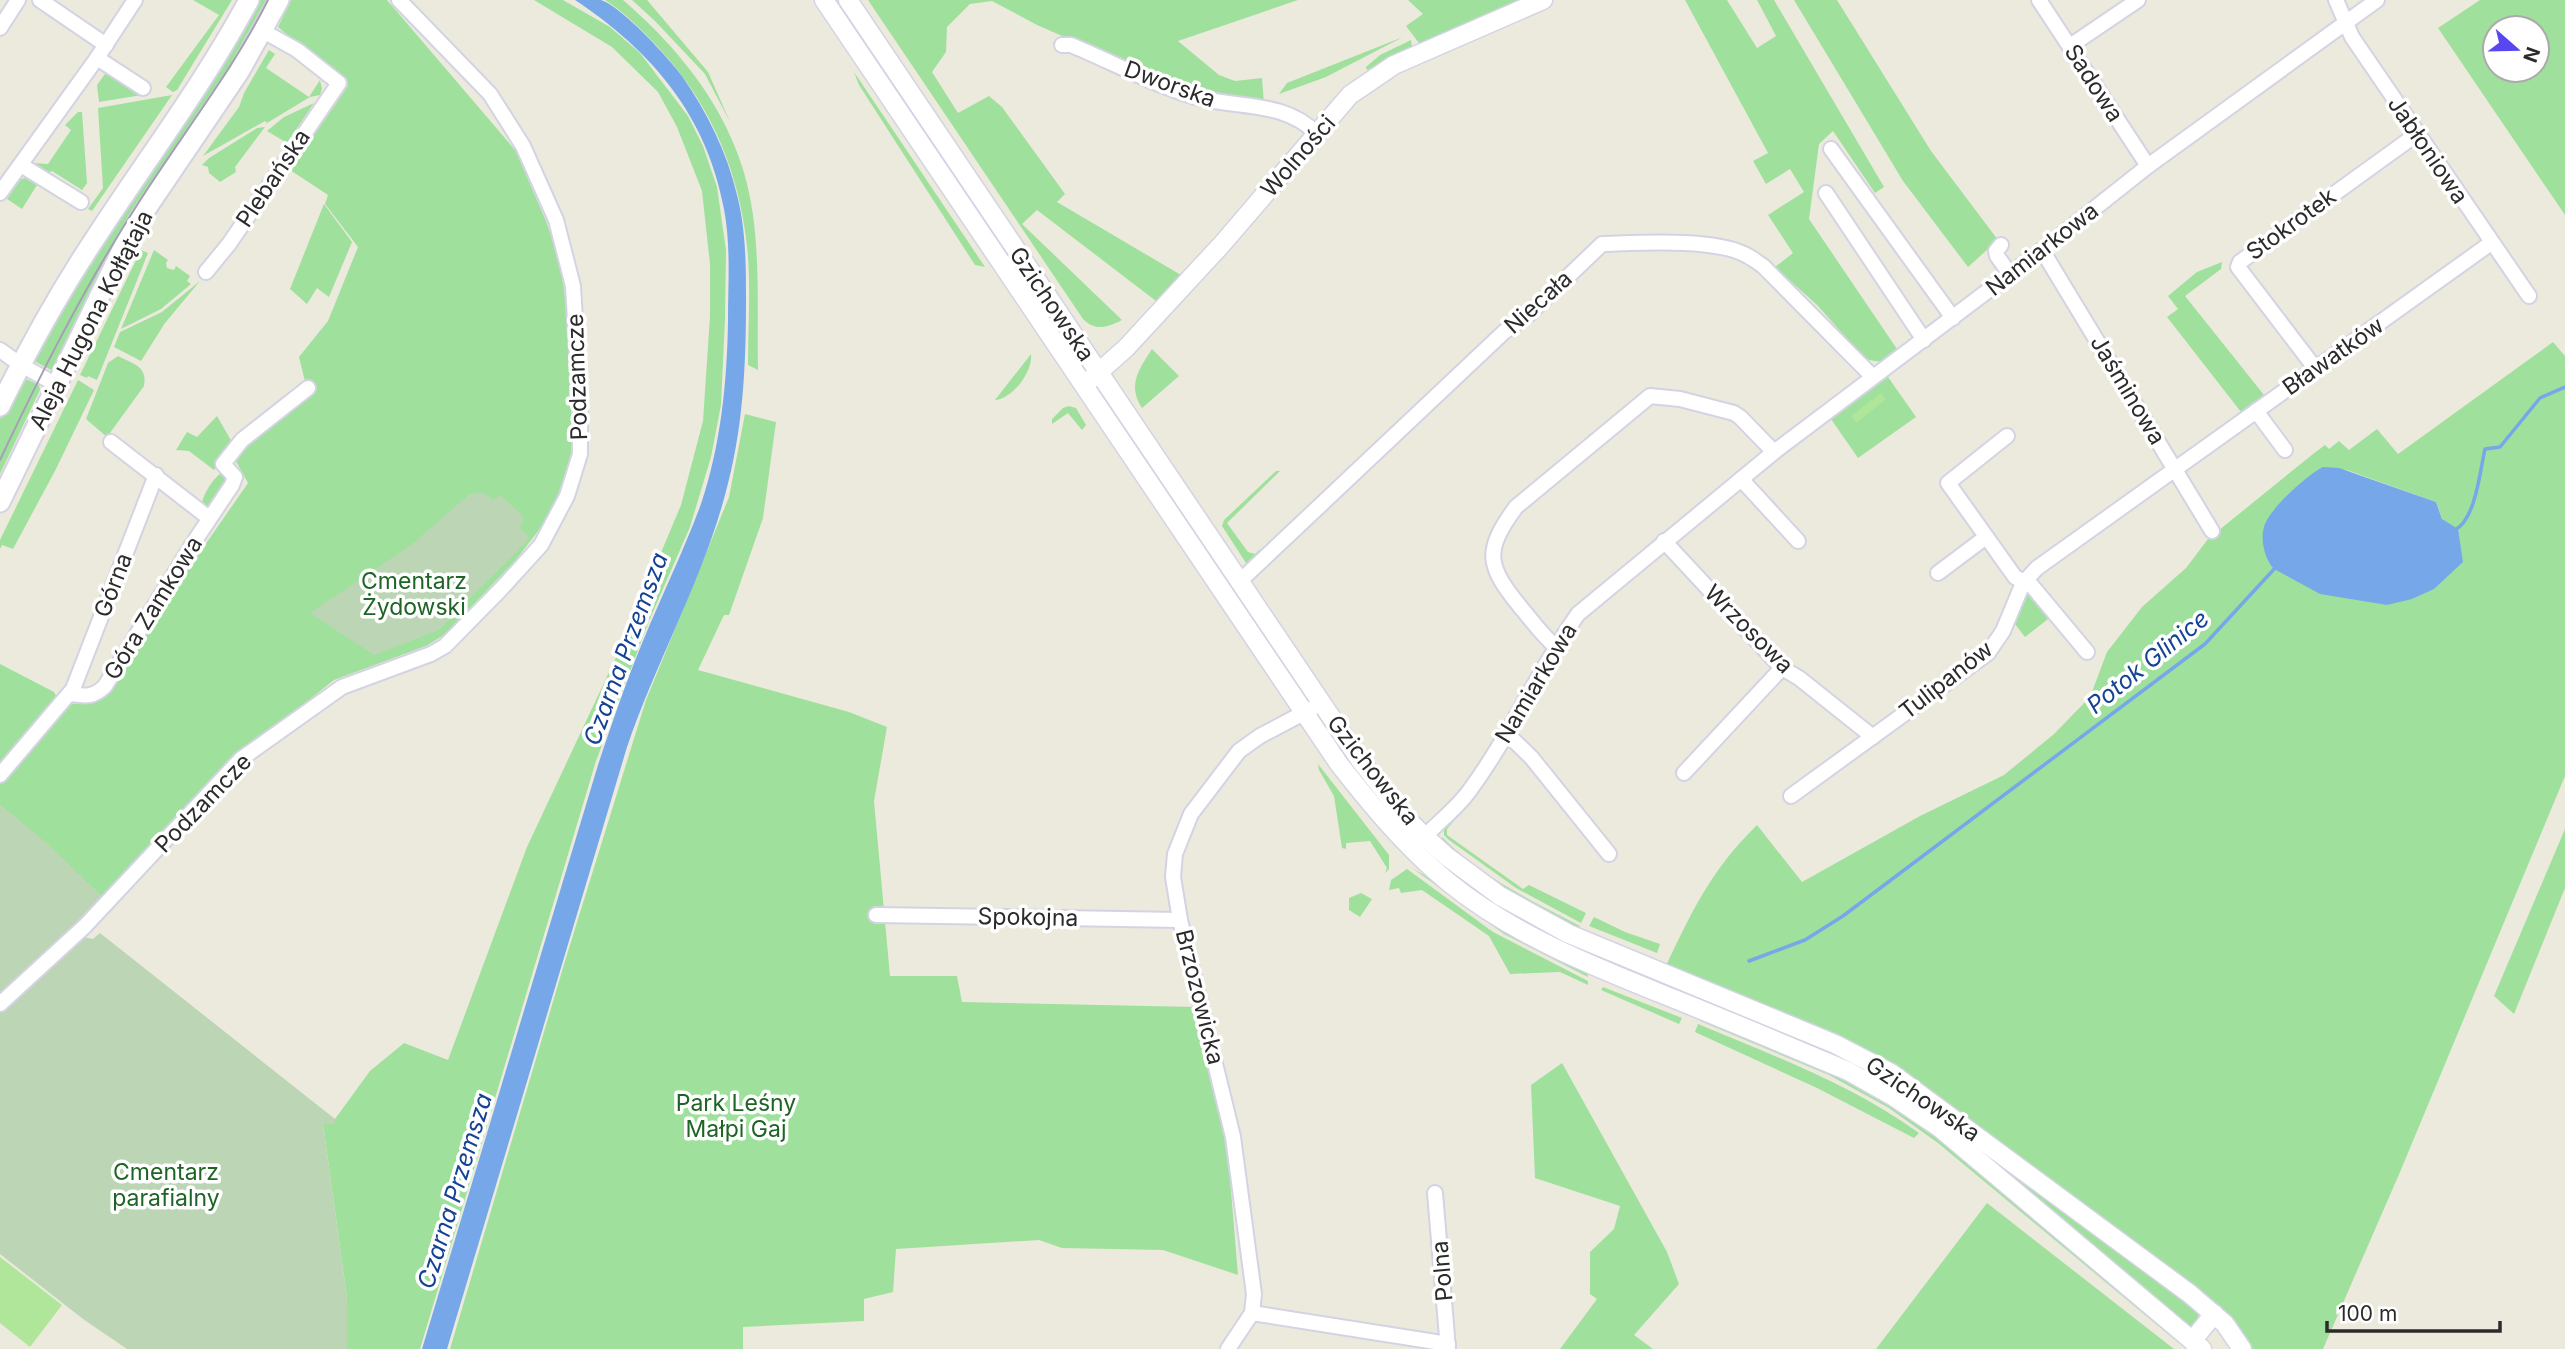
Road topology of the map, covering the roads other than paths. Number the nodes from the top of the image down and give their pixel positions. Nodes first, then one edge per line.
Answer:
1 (18, 0) edge
2 (40, 0) edge
3 (135, 0) edge
4 (249, 0) edge
5 (279, 0) edge
6 (399, 0) edge
7 (1543, 0) edge
8 (2039, 0) edge
9 (2138, 0) edge
10 (2336, 0) edge
11 (2377, 0) edge
12 (837, 2) edge
13 (2, 21) edge
14 (2346, 22) junction
15 (262, 31) junction
16 (1062, 45) dead end
17 (2070, 46) junction
18 (102, 51) junction
19 (143, 88) dead end
20 (1317, 134) junction
21 (2417, 134) junction
22 (1831, 149) dead end
23 (21, 165) junction
24 (2148, 166) junction
25 (5, 176) edge
26 (1826, 193) dead end
27 (0, 194) edge
28 (82, 202) dead end
29 (2491, 243) junction
30 (2001, 245) dead end
31 (2042, 250) junction
32 (206, 272) dead end
33 (2010, 274) junction
34 (2529, 296) dead end
35 (1953, 318) junction
36 (1924, 340) junction
37 (0, 350) edge
38 (21, 365) junction
39 (2315, 368) junction
40 (1873, 377) junction
41 (1091, 379) junction
42 (57, 385) junction
43 (308, 388) dead end
44 (0, 406) edge
45 (2256, 411) junction
46 (2007, 436) dead end
47 (111, 442) dead end
48 (2285, 450) dead end
49 (1774, 452) junction
50 (2175, 468) junction
51 (156, 475) junction
52 (1741, 479) junction
53 (0, 502) edge
54 (209, 518) junction
55 (2212, 531) dead end
56 (1986, 537) junction
57 (1664, 541) junction
58 (1798, 541) dead end
59 (1938, 573) dead end
60 (1240, 581) junction
61 (2024, 583) junction
62 (1555, 646) junction
63 (2087, 652) dead end
64 (1782, 668) junction
65 (69, 694) junction
66 (1321, 703) junction
67 (1305, 713) junction
68 (1507, 734) junction
69 (1873, 737) junction
70 (1684, 773) dead end
71 (0, 775) edge
72 (1791, 796) dead end
73 (1419, 843) junction
74 (1609, 854) dead end
75 (876, 915) dead end
76 (1180, 920) junction
77 (0, 1004) edge
78 (1435, 1193) dead end
79 (1252, 1313) junction
80 (2214, 1314) junction
81 (2197, 1345) edge
82 (1448, 1346) edge
83 (1228, 1349) edge
84 (2242, 1349) edge

1 - 13 street
2 - 18 street
3 - 18 street
4 - 38 main road, Aleja Hugona Kołłątaja
5 - 15 main road, Aleja Hugona Kołłątaja
6 - 77 street, Podzamcze
7 - 20 street, Wolności
8 - 17 street, Sadowa
9 - 17 street
10 - 14 street, Jabłoniowa
11 - 14 street, Namiarkowa
12 - 41 street, Gzichowska
14 - 21 street, Jabłoniowa
14 - 24 street, Namiarkowa
15 - 32 street, Plebańska
15 - 42 main road, Aleja Hugona Kołłątaja
16 - 20 street, Dworska
17 - 24 street, Sadowa
18 - 19 street
18 - 23 street
20 - 41 street, Wolności
21 - 29 street, Jabłoniowa
21 - 39 street, Stokrotek
22 - 35 street
23 - 25 street
23 - 28 street
24 - 31 street, Namiarkowa
25 - 27 street
26 - 36 street
29 - 34 street, Jabłoniowa
29 - 39 street, Bławatków
30 - 33 street
31 - 33 street, Namiarkowa
31 - 50 street, Jaśminowa
33 - 35 street, Namiarkowa
35 - 36 street, Namiarkowa
36 - 40 street, Namiarkowa
37 - 38 street
38 - 42 street
38 - 44 main road, Aleja Hugona Kołłątaja
39 - 45 street, Bławatków
40 - 49 street, Namiarkowa
40 - 60 street, Niecała
41 - 60 street, Gzichowska
41 - 67 street, Gzichowska
42 - 53 main road, Aleja Hugona Kołłątaja
43 - 54 street, Góra Zamkowa
45 - 48 street
45 - 50 street, Bławatków
46 - 56 street
47 - 51 street
49 - 52 street, Namiarkowa
49 - 62 street
50 - 55 street, Jaśminowa
50 - 61 street, Tulipanów
51 - 54 street
51 - 65 street, Górna
52 - 57 street, Namiarkowa
52 - 58 street
54 - 65 street, Góra Zamkowa
56 - 59 street
56 - 61 street
57 - 62 street, Namiarkowa
57 - 64 street, Wrzosowa
60 - 66 street, Gzichowska
61 - 63 street
61 - 69 street, Tulipanów
62 - 68 street, Namiarkowa
64 - 69 street, Wrzosowa
64 - 70 street
65 - 71 street
66 - 67 street, Brzozowicka
66 - 73 street, Gzichowska
67 - 73 street, Gzichowska
67 - 76 street, Brzozowicka
68 - 73 street, Namiarkowa
68 - 74 street
69 - 72 street, Tulipanów
73 - 80 street, Gzichowska
73 - 81 street, Gzichowska
75 - 76 street, Spokojna
76 - 79 street, Brzozowicka
78 - 82 street, Polna
79 - 82 street
79 - 83 street
80 - 81 street
80 - 84 street, Gzichowska

